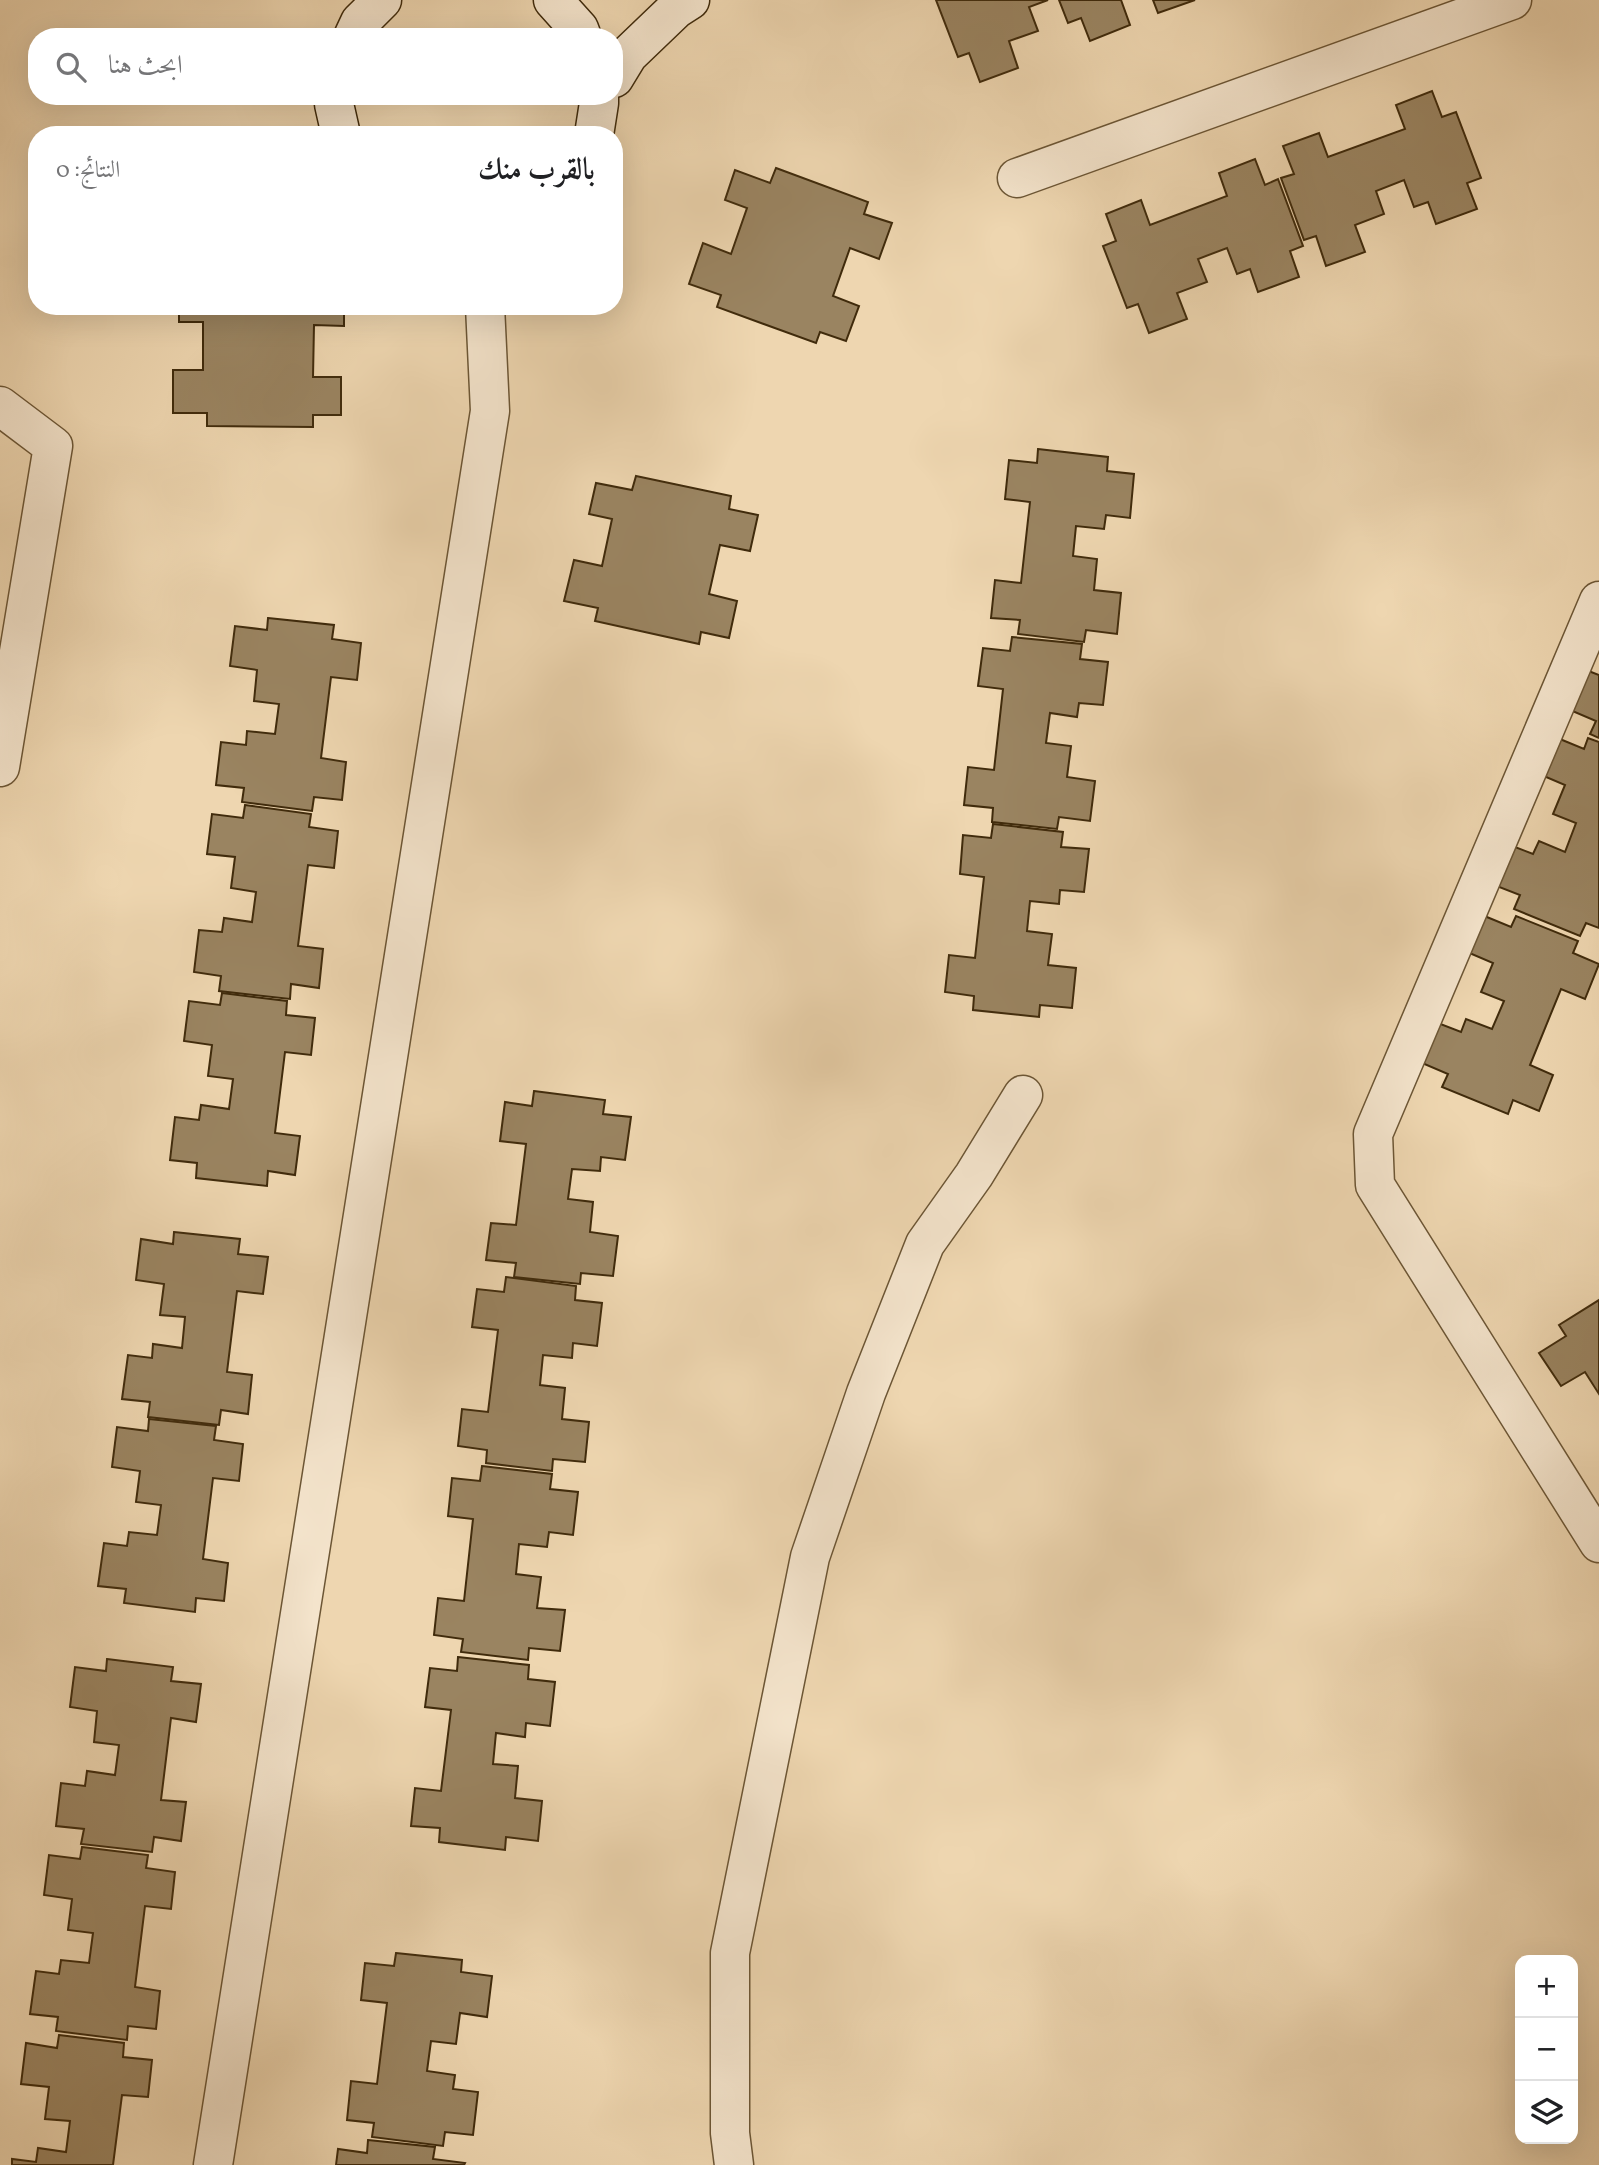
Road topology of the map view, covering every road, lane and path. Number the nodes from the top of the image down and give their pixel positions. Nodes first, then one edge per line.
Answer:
1 (553, 0) edge
2 (690, 0) edge
3 (1512, 0) edge
4 (578, 28) edge
5 (623, 64) edge
6 (334, 105) edge
7 (339, 126) edge
8 (1017, 178) dead end
9 (485, 315) edge
10 (0, 406) edge
11 (1599, 601) edge
12 (0, 767) edge
13 (1023, 1095) dead end
14 (1599, 1543) edge
15 (214, 2165) edge
16 (734, 2165) edge

1 - 4 street
2 - 5 street
3 - 8 street
6 - 7 street
9 - 15 street
10 - 12 street
11 - 14 street
13 - 16 street

